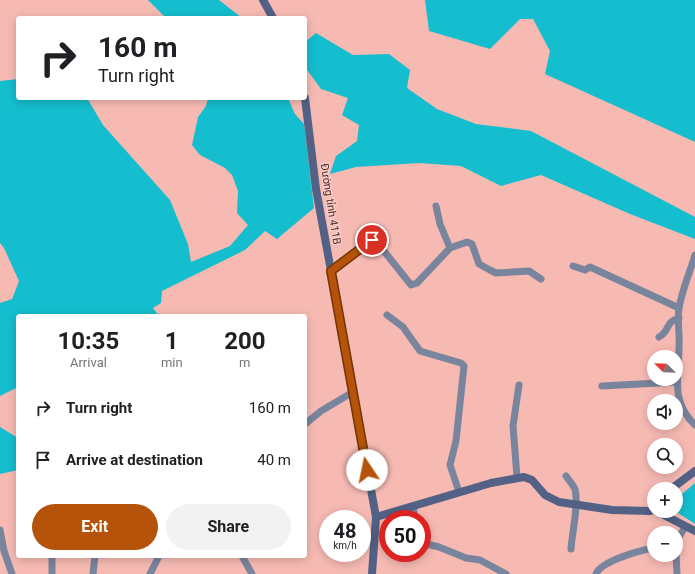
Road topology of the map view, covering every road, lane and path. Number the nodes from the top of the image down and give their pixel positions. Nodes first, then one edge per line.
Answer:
1 (263, 0) edge
2 (272, 16) edge
3 (305, 100) edge
4 (436, 206) dead end
5 (450, 248) junction
6 (695, 255) edge
7 (573, 266) dead end
8 (331, 271) junction
9 (541, 279) dead end
10 (679, 308) junction
11 (387, 315) dead end
12 (679, 318) junction
13 (660, 337) dead end
14 (678, 350) edge
15 (647, 384) edge
16 (519, 385) dead end
17 (602, 386) dead end
18 (677, 386) edge
19 (353, 392) junction
20 (307, 422) edge
21 (695, 425) edge
22 (695, 471) edge
23 (566, 476) dead end
24 (517, 477) junction
25 (680, 482) edge
26 (459, 492) junction
27 (576, 505) junction
28 (413, 506) junction
29 (414, 510) edge
30 (647, 510) edge
31 (376, 516) junction
32 (671, 518) edge
33 (685, 527) junction
34 (0, 530) edge
35 (683, 530) edge
36 (695, 531) edge
37 (431, 546) edge
38 (571, 549) dead end
39 (647, 550) edge
40 (52, 558) edge
41 (95, 558) edge
42 (158, 558) edge
43 (243, 558) edge
44 (676, 562) edge
45 (12, 574) edge
46 (52, 574) edge
47 (93, 574) edge
48 (150, 574) edge
49 (252, 574) edge
50 (372, 574) edge
51 (506, 574) edge
52 (596, 574) edge
53 (677, 574) edge

1 - 2 main road
3 - 8 main road, Đường tỉnh 411B
4 - 5 street
5 - 8 street
5 - 9 street
6 - 10 street
7 - 10 street
8 - 19 main road, Đường tỉnh 411B
10 - 12 street
11 - 26 street
12 - 13 street
12 - 14 street
15 - 17 street
16 - 24 street
18 - 21 street
19 - 20 street
19 - 31 main road, Đường tỉnh 411B
22 - 25 main road
23 - 27 street
24 - 26 main road
24 - 27 main road
26 - 28 main road
27 - 30 main road
27 - 38 street
28 - 29 street
28 - 31 main road
31 - 50 main road, Đường tỉnh 411B
32 - 33 main road
33 - 35 street
33 - 36 main road
34 - 45 street
37 - 51 street
39 - 52 street
40 - 46 street
41 - 47 street
42 - 48 street
43 - 49 street
44 - 53 street

